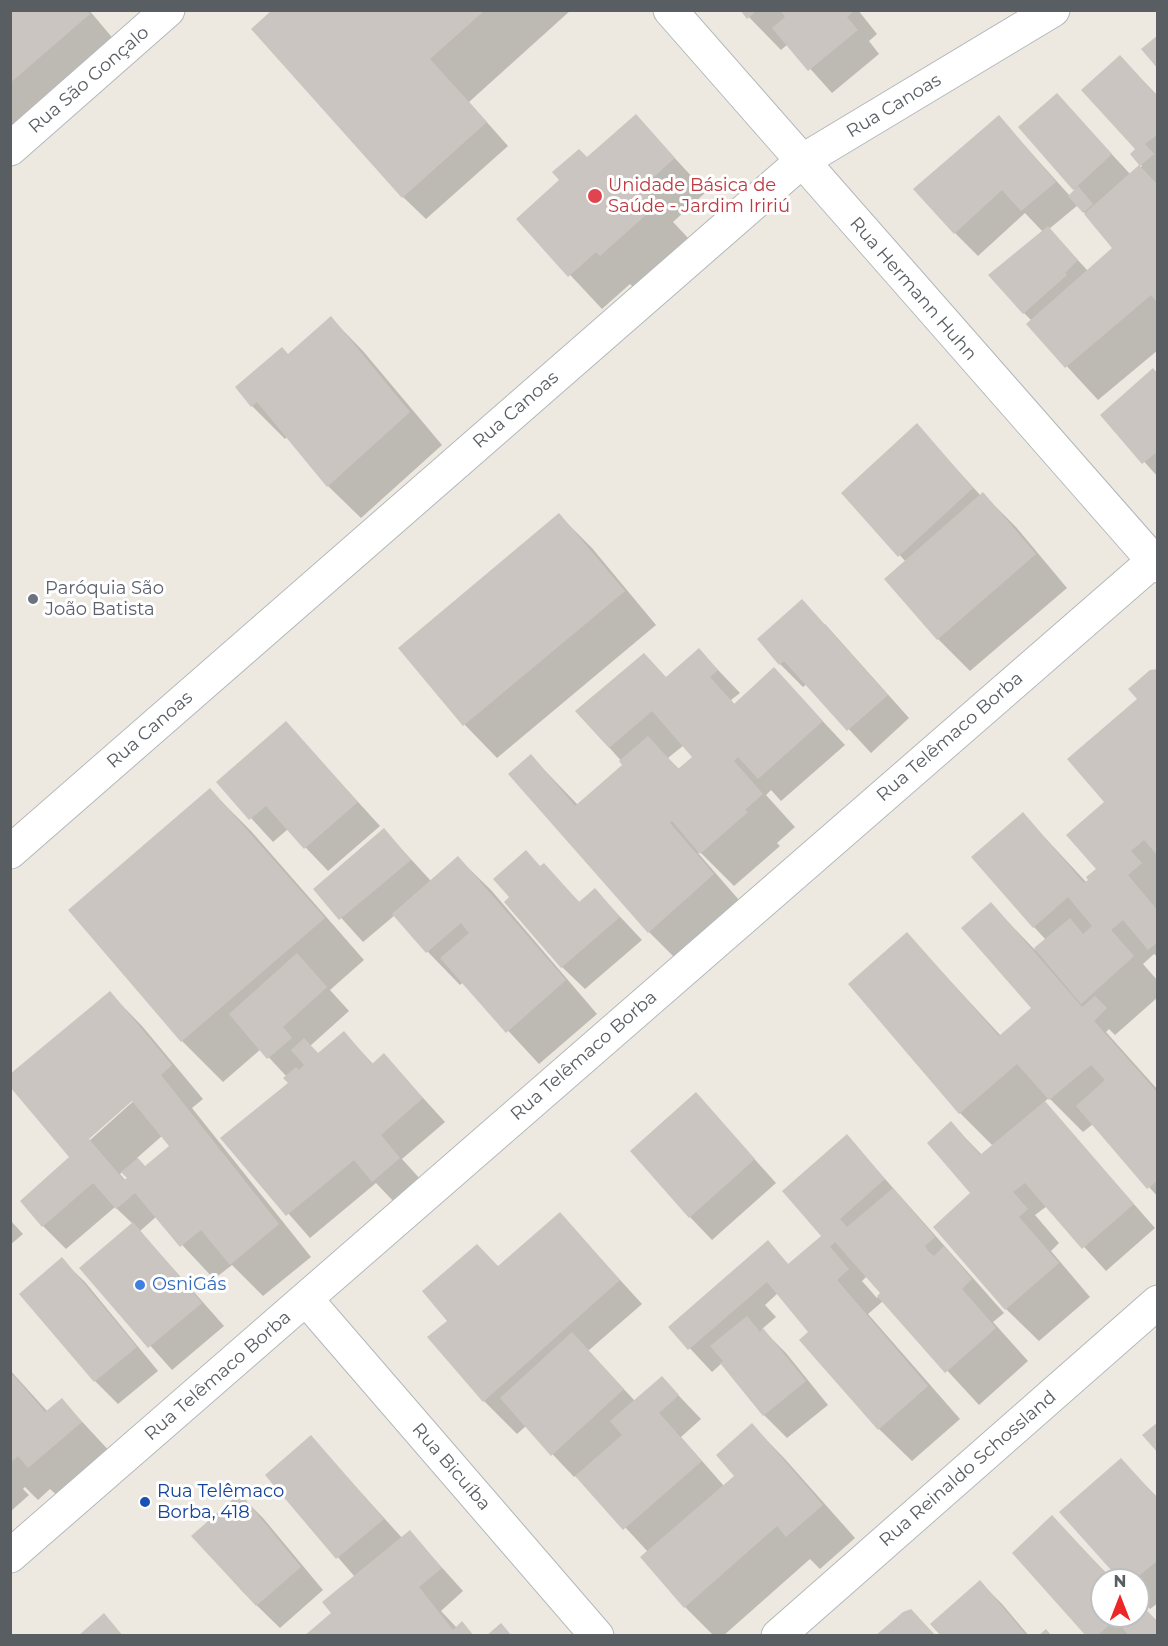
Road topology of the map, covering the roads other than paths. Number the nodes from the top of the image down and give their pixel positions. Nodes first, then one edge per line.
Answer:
1 (168, 10) edge
2 (670, 10) edge
3 (1053, 10) edge
4 (10, 149) edge
5 (802, 161) junction
6 (1156, 561) edge
7 (10, 852) edge
8 (306, 1299) junction
9 (1158, 1302) edge
10 (10, 1556) edge
11 (597, 1635) edge
12 (778, 1635) edge

1 - 4 street, Rua São Gonçalo
2 - 5 street, Rua Hermann Huhn
3 - 5 street, Rua Canoas
5 - 6 street, Rua Hermann Huhn
5 - 7 street, Rua Canoas
6 - 8 street, Rua Telêmaco Borba
8 - 10 street, Rua Telêmaco Borba
8 - 11 street, Rua Bicuíba
9 - 12 street, Rua Reinaldo Schossland

